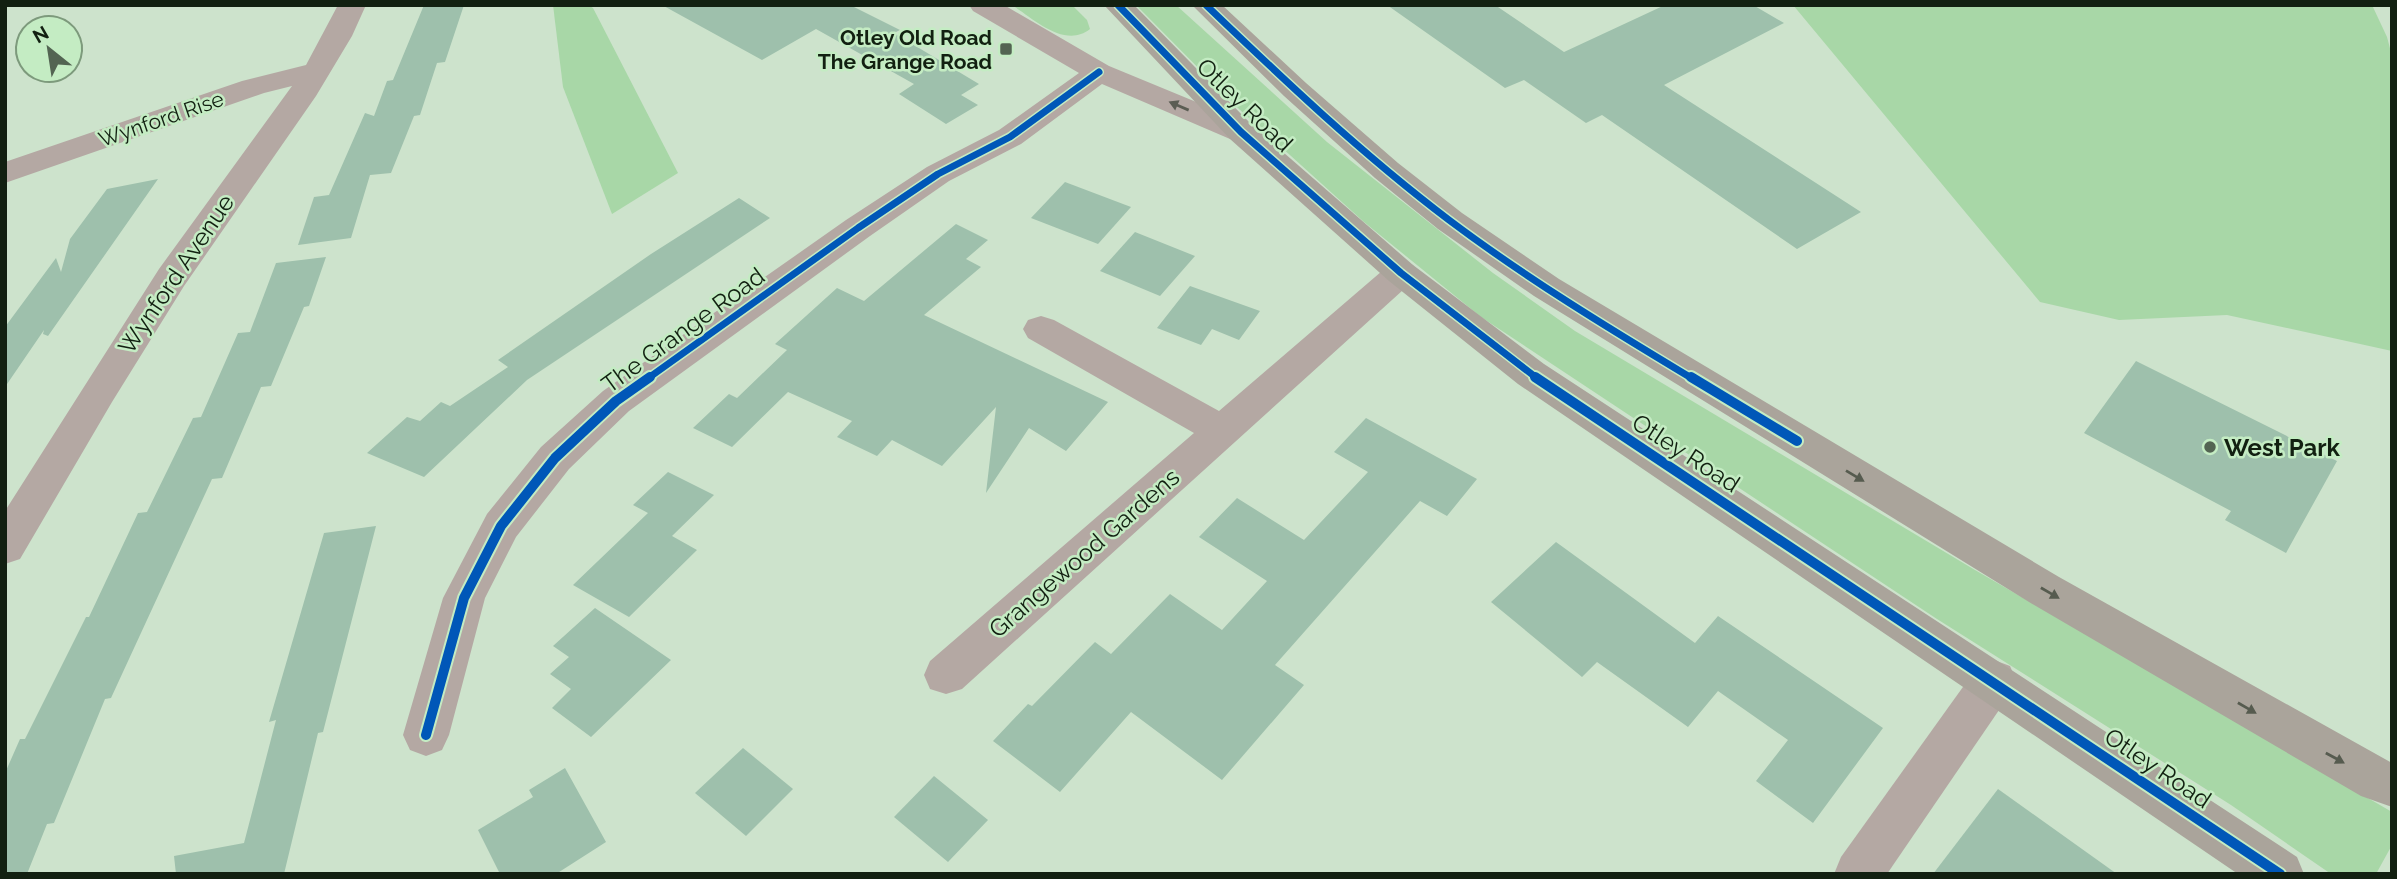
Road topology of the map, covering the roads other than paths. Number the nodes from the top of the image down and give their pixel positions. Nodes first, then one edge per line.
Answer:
1 (352, 5) edge
2 (983, 5) edge
3 (1118, 5) edge
4 (1206, 5) edge
5 (317, 71) junction
6 (1098, 72) junction
7 (1241, 132) junction
8 (5, 173) edge
9 (1401, 273) junction
10 (1041, 329) dead end
11 (1223, 431) junction
12 (5, 547) edge
13 (946, 675) dead end
14 (1994, 681) junction
15 (426, 735) dead end
16 (2392, 785) edge
17 (1858, 874) edge
18 (2280, 874) edge

1 - 5 street, Wynford Avenue
2 - 6 street
3 - 7 highway, Otley Road
4 -> 16 highway, Otley Road
5 - 8 street, Wynford Rise
5 - 12 street, Wynford Avenue
7 -> 6 street
6 - 15 street, The Grange Road
7 - 9 highway, Otley Road
9 - 11 street, Grangewood Gardens
9 - 14 highway, Otley Road
10 - 11 street
11 - 13 street, Grangewood Gardens
14 - 17 street
14 - 18 highway, Otley Road

